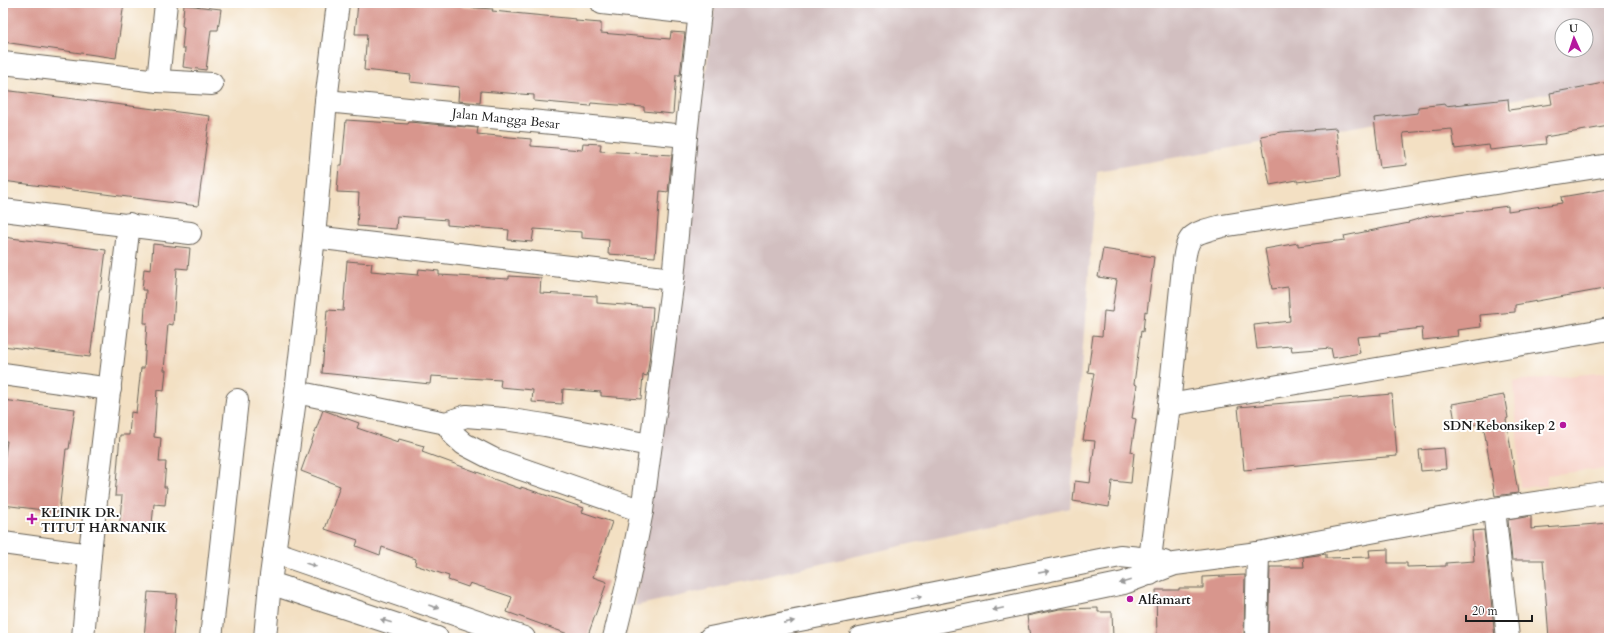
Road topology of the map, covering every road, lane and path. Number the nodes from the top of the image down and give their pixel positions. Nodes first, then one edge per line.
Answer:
1 (166, 3) edge
2 (338, 3) edge
3 (602, 3) edge
4 (701, 8) edge
5 (3, 62) edge
6 (158, 81) junction
7 (212, 84) dead end
8 (326, 101) junction
9 (686, 136) junction
10 (1609, 165) edge
11 (3, 210) edge
12 (129, 224) junction
13 (190, 233) dead end
14 (314, 237) junction
15 (673, 279) junction
16 (1609, 329) edge
17 (3, 374) edge
18 (110, 389) junction
19 (296, 392) junction
20 (237, 400) dead end
21 (1169, 405) junction
22 (446, 423) junction
23 (650, 445) junction
24 (1609, 492) edge
25 (1494, 509) junction
26 (642, 511) junction
27 (3, 543) edge
28 (274, 552) junction
29 (1258, 552) junction
30 (90, 555) junction
31 (1150, 567) junction
32 (270, 583) junction
33 (83, 638) edge
34 (211, 638) edge
35 (265, 638) edge
36 (437, 638) edge
37 (524, 638) edge
38 (614, 638) edge
39 (710, 638) edge
40 (860, 638) edge
41 (1256, 638) edge
42 (1508, 638) edge

1 - 6 street
2 - 8 street
3 - 4 street
4 - 9 street
5 - 6 street
6 - 7 street
8 - 9 street, Jalan Mangga Besar
8 - 14 street
9 - 15 street
10 - 21 street
11 - 12 street
12 - 13 street
12 - 18 street
14 - 15 street
14 - 19 street
15 - 23 street
16 - 21 street
17 - 18 street
18 - 30 street
19 - 22 street
19 - 28 street
20 - 34 street
21 - 31 street
22 - 23 street
22 - 26 street
23 - 26 street
24 - 25 street
25 - 29 street
25 - 42 street
26 - 38 street
27 - 30 street
28 - 32 street
28 -> 37 street
29 - 31 street
29 - 41 street
30 - 33 street
39 -> 31 street
31 -> 40 street
32 - 35 street
36 -> 32 street

